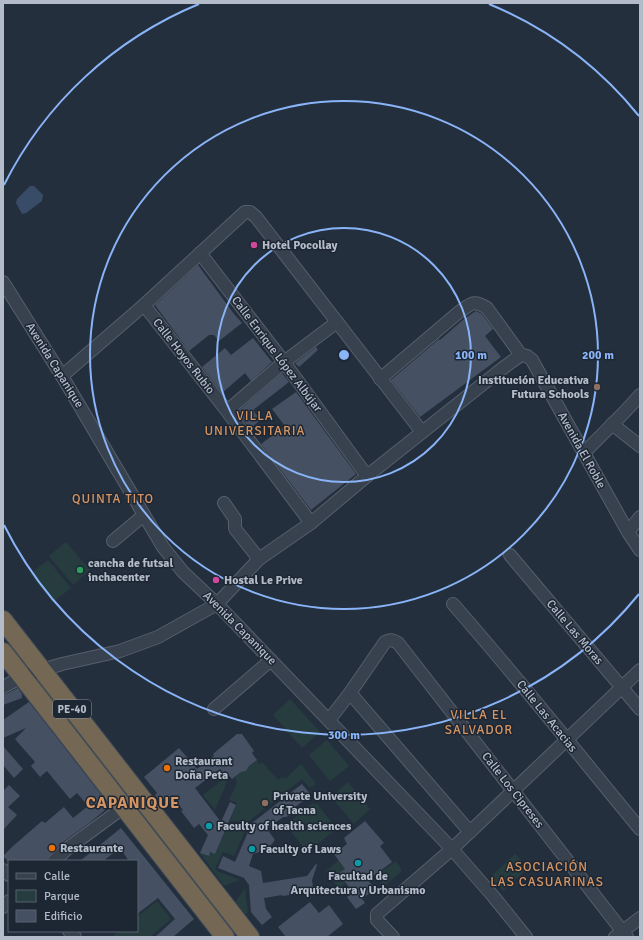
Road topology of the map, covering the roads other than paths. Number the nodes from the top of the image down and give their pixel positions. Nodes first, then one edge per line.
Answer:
1 (200, 253) junction
2 (3, 282) edge
3 (144, 305) junction
4 (337, 322) junction
5 (521, 355) junction
6 (284, 362) junction
7 (62, 376) junction
8 (380, 379) junction
9 (640, 395) edge
10 (227, 410) junction
11 (612, 424) junction
12 (422, 432) junction
13 (640, 446) edge
14 (584, 453) junction
15 (368, 476) junction
16 (224, 504) dead end
17 (144, 515) junction
18 (640, 517) edge
19 (311, 523) junction
20 (628, 532) junction
21 (113, 542) dead end
22 (640, 550) edge
23 (510, 555) dead end
24 (259, 559) junction
25 (217, 604) junction
26 (453, 604) dead end
27 (3, 620) edge
28 (3, 652) edge
29 (271, 660) junction
30 (42, 670) junction
31 (640, 670) edge
32 (22, 677) junction
33 (3, 687) edge
34 (622, 687) junction
35 (350, 693) junction
36 (214, 709) dead end
37 (640, 709) edge
38 (329, 720) junction
39 (566, 740) junction
40 (513, 791) junction
41 (141, 798) junction
42 (124, 807) junction
43 (640, 829) edge
44 (470, 832) junction
45 (452, 849) junction
46 (55, 860) edge
47 (640, 918) edge
48 (621, 935) edge
49 (244, 936) edge
50 (225, 937) edge
51 (393, 937) edge
52 (526, 937) edge

1 - 3 street
1 - 4 street
1 - 6 street, Calle Enrique López Albújar
2 - 7 street, Avenida Capanique
3 - 7 street
3 - 10 street, Calle Hoyos Rubio
4 - 6 street
4 - 8 street
5 - 8 street, Avenida El Roble
5 - 12 street
5 - 14 street, Avenida El Roble
6 - 10 street
6 - 15 street, Calle Enrique López Albújar
7 - 17 street, Avenida Capanique
8 - 12 street
9 - 11 street
10 - 19 street, Calle Hoyos Rubio
11 - 13 street
11 - 14 street
12 - 15 street
14 - 20 street, Avenida El Roble
15 - 19 street
16 - 24 street
17 - 21 street
17 - 25 street, Avenida Capanique
18 - 20 street
19 - 24 street
20 - 22 street, Avenida El Roble
23 - 34 street, Calle Las Moras
24 - 25 street
25 - 29 street, Avenida Capanique
25 - 30 street
26 - 39 street, Calle Las Acacias
27 - 30 highway, PE-40
28 - 32 highway, PE-40
29 - 36 street
29 - 38 street, Avenida Capanique
30 - 32 street
30 - 41 highway, PE-40
31 - 34 street
32 - 33 street
32 - 42 highway, PE-40
34 - 37 street, Calle Las Moras
34 - 39 street
35 - 38 street
35 - 40 street, Calle Los Cipreses
35 - 44 street
38 - 45 street, Avenida Capanique
39 - 40 street
39 - 43 street, Calle Las Acacias
40 - 44 street
40 - 48 street, Calle Los Cipreses
41 - 42 street
41 - 49 highway, PE-40
42 - 46 street
42 - 50 highway, PE-40
44 - 45 street
45 - 51 street
45 - 52 street, Avenida Capanique
47 - 48 street

